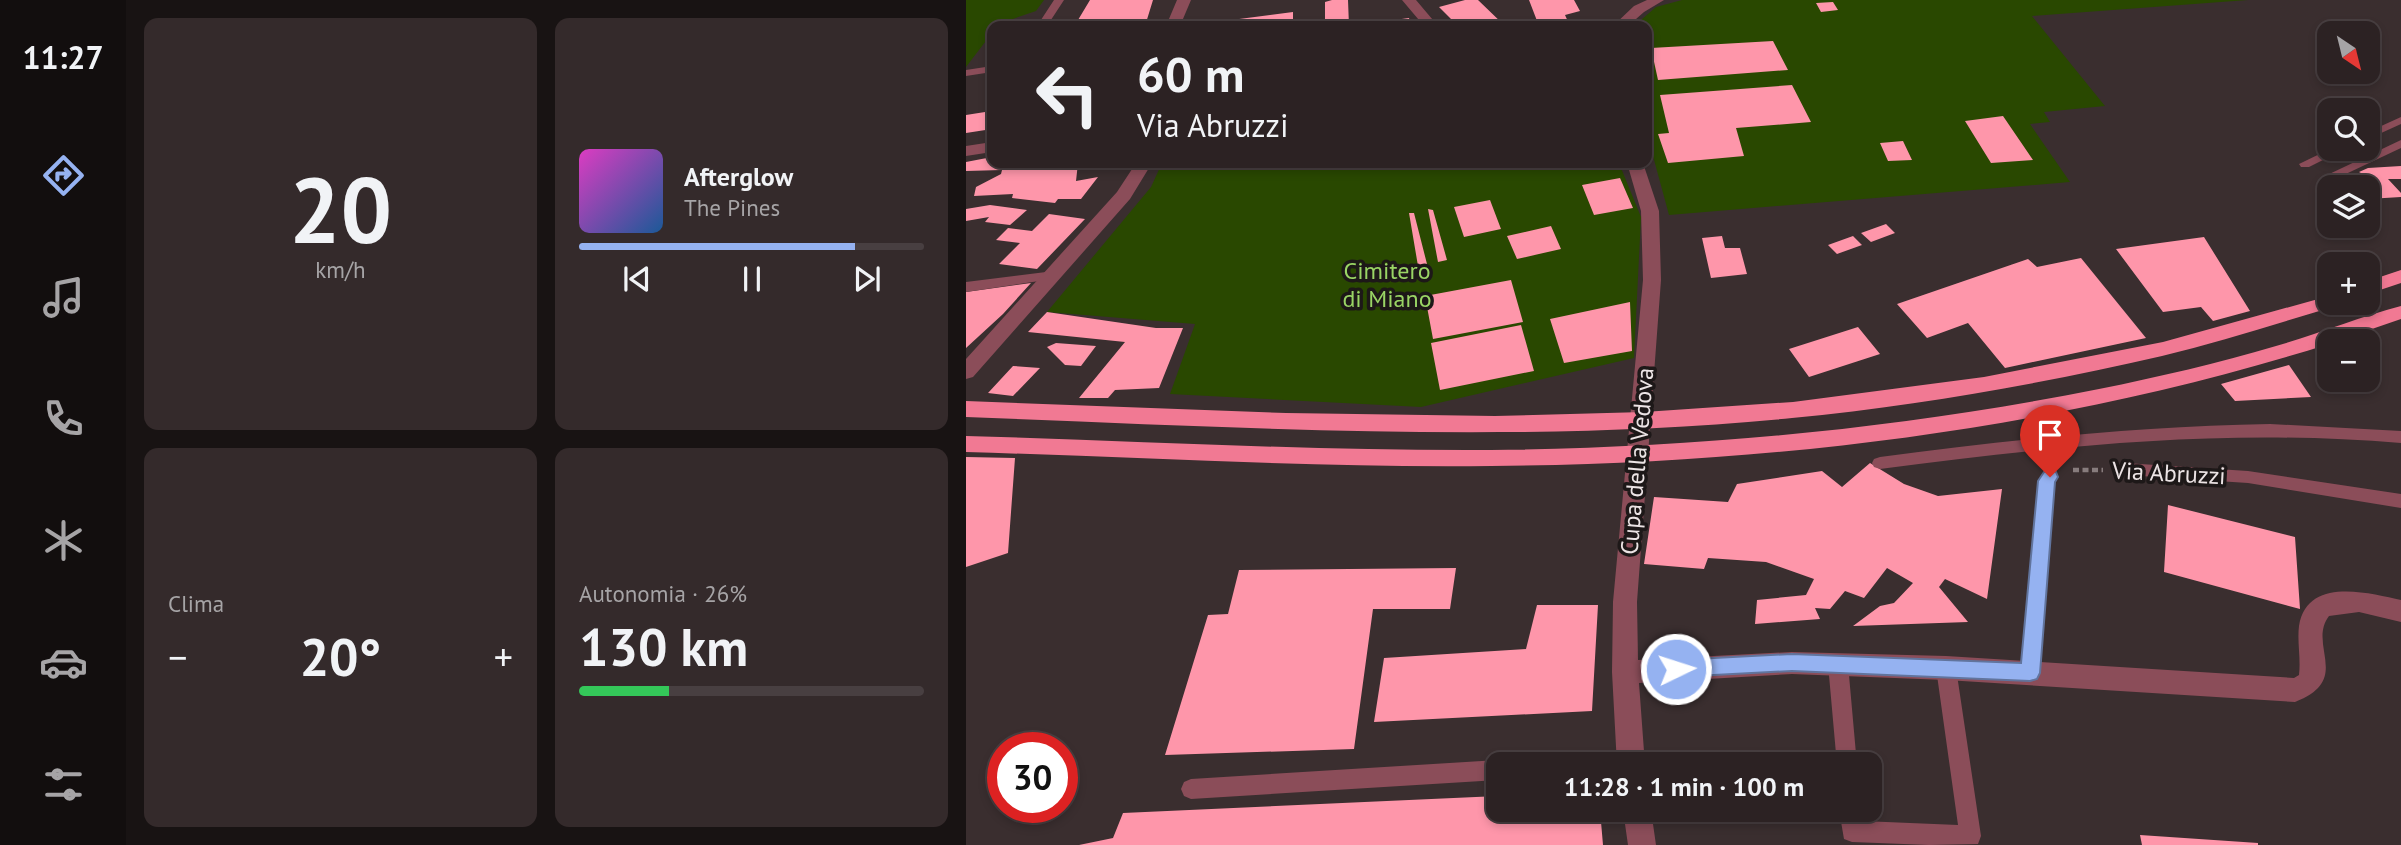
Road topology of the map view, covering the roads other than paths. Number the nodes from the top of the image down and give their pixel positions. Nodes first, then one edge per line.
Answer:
1 (1059, 0) edge
2 (1184, 0) edge
3 (1409, 0) edge
4 (1657, 0) edge
5 (1045, 21) edge
6 (1174, 21) edge
7 (1427, 21) edge
8 (1626, 21) edge
9 (987, 70) edge
10 (966, 73) edge
11 (2401, 120) edge
12 (2380, 130) edge
13 (2401, 144) edge
14 (987, 148) edge
15 (966, 151) edge
16 (2317, 159) edge
17 (2305, 164) dead end
18 (1141, 168) edge
19 (1637, 168) edge
20 (2333, 175) edge
21 (1054, 275) junction
22 (2401, 276) edge
23 (2380, 284) edge
24 (966, 287) edge
25 (2317, 305) edge
26 (2401, 312) edge
27 (966, 372) edge
28 (966, 409) edge
29 (2401, 437) edge
30 (966, 444) edge
31 (1880, 463) dead end
32 (2125, 469) road end
33 (2050, 477) road end
34 (2401, 501) edge
35 (2401, 611) edge
36 (1838, 664) junction
37 (1946, 668) junction
38 (1625, 673) junction
39 (2030, 673) junction
40 (1630, 752) edge
41 (1845, 752) edge
42 (1486, 771) edge
43 (1191, 789) dead end
44 (1639, 822) edge
45 (1851, 822) edge
46 (1642, 845) edge

1 - 5 lane
2 - 6 street
3 - 7 street
4 - 8 street
9 - 10 lane
11 - 12 lane
13 - 20 lane
14 - 15 street
16 - 17 lane
18 - 21 street
19 - 38 street, Cupa della Vedova
21 - 24 lane
21 - 27 street
22 - 23 highway
25 - 28 highway
26 - 30 highway
29 - 31 lane
32 - 34 lane, Via Abruzzi
33 - 39 lane
35 - 39 street
36 - 37 street
36 - 38 street
36 - 41 lane
37 - 39 street
37 - 45 lane
38 - 40 street, Cupa della Vedova
42 - 43 lane
44 - 46 street

